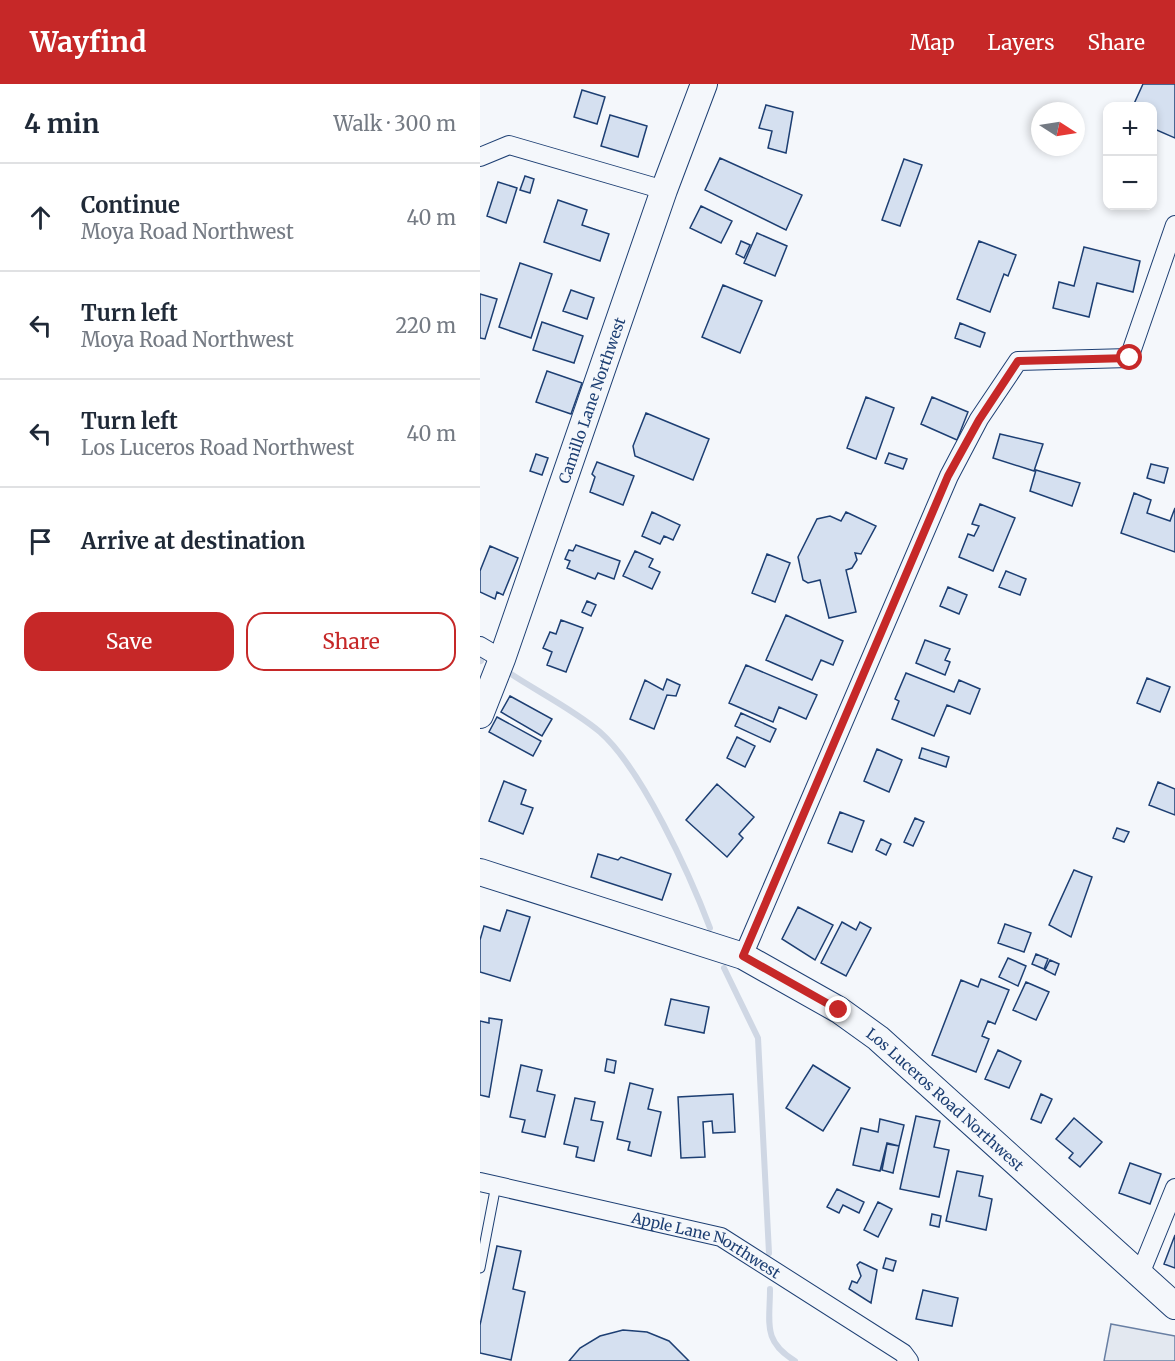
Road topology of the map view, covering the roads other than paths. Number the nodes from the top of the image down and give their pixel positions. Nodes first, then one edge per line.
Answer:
1 (704, 84) edge
2 (480, 157) edge
3 (664, 190) junction
4 (1175, 225) edge
5 (491, 653) edge
6 (480, 715) edge
7 (480, 872) edge
8 (743, 956) junction
9 (488, 1183) edge
10 (1175, 1188) edge
11 (480, 1268) edge
12 (1140, 1275) junction
13 (1175, 1306) edge
14 (909, 1361) edge

1 - 3 street, Camillo Lane Northwest
2 - 3 street
3 - 5 street, Camillo Lane Northwest
4 - 8 street
5 - 6 street, Camillo Lane Northwest
7 - 8 street, Los Luceros Road Northwest
8 - 12 street, Los Luceros Road Northwest
9 - 11 lane
9 - 14 street, Apple Lane Northwest
10 - 12 street
12 - 13 street, Los Luceros Road Northwest

